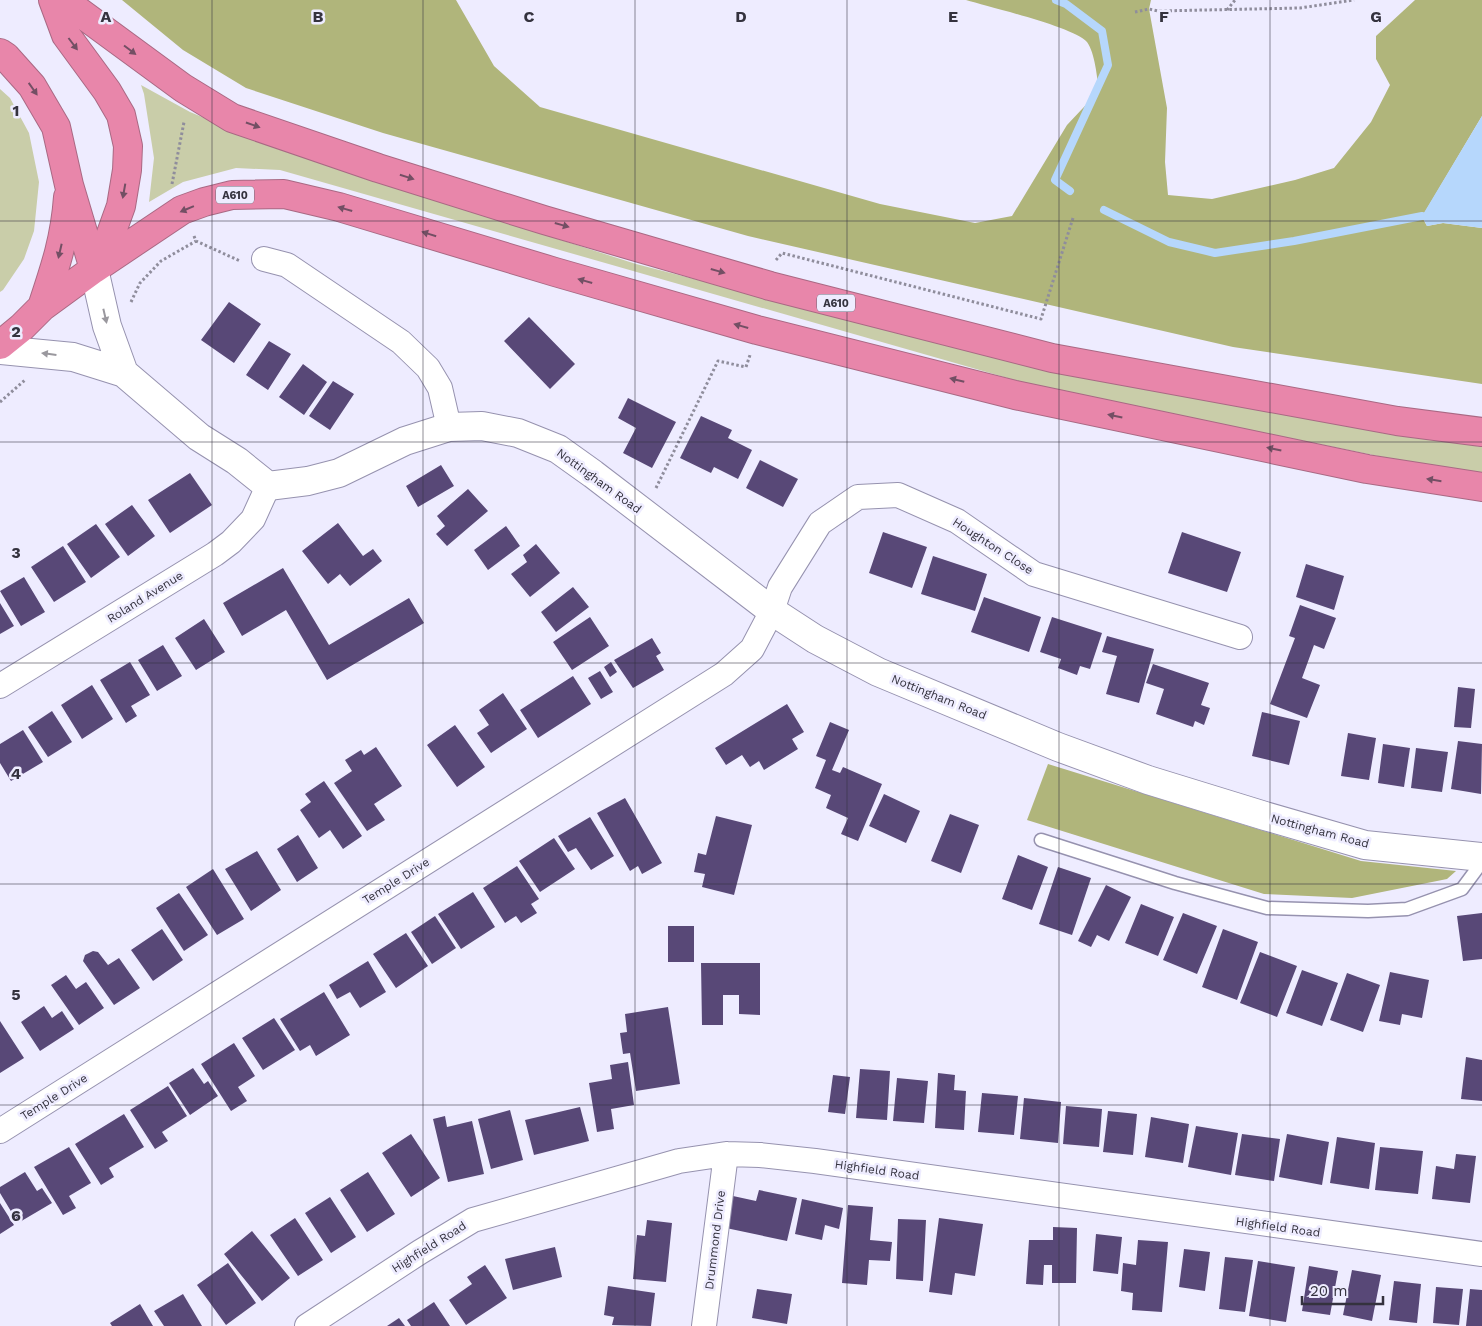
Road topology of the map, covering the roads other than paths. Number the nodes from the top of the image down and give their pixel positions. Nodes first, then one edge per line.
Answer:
1 (53, 0) edge
2 (63, 0) edge
3 (0, 53) edge
4 (69, 185) junction
5 (264, 259) road end
6 (94, 269) junction
7 (42, 307) junction
8 (0, 345) edge
9 (0, 350) edge
10 (124, 373) junction
11 (449, 427) junction
12 (1482, 432) edge
13 (268, 486) junction
14 (1482, 487) edge
15 (772, 611) junction
16 (1240, 638) dead end
17 (0, 686) edge
18 (1041, 840) dead end
19 (1482, 857) edge
20 (1482, 862) edge
21 (0, 1131) edge
22 (726, 1154) junction
23 (1482, 1254) edge
24 (307, 1326) edge
25 (704, 1326) edge

1 -> 6 highway
2 -> 12 highway, A610
3 -> 4 highway
4 - 6 highway
4 -> 7 highway
5 - 11 street
6 - 7 highway, A610
6 -> 10 street
14 -> 6 highway, A610
7 - 8 highway
10 -> 9 street
10 - 13 street
11 - 13 street, Nottingham Road
11 - 15 street, Nottingham Road
13 - 17 street, Roland Avenue
15 - 16 street, Houghton Close
15 - 19 street, Nottingham Road
15 - 21 street, Temple Drive
18 - 20 lane
22 - 23 street, Highfield Road
22 - 24 street, Highfield Road
22 - 25 street, Drummond Drive

